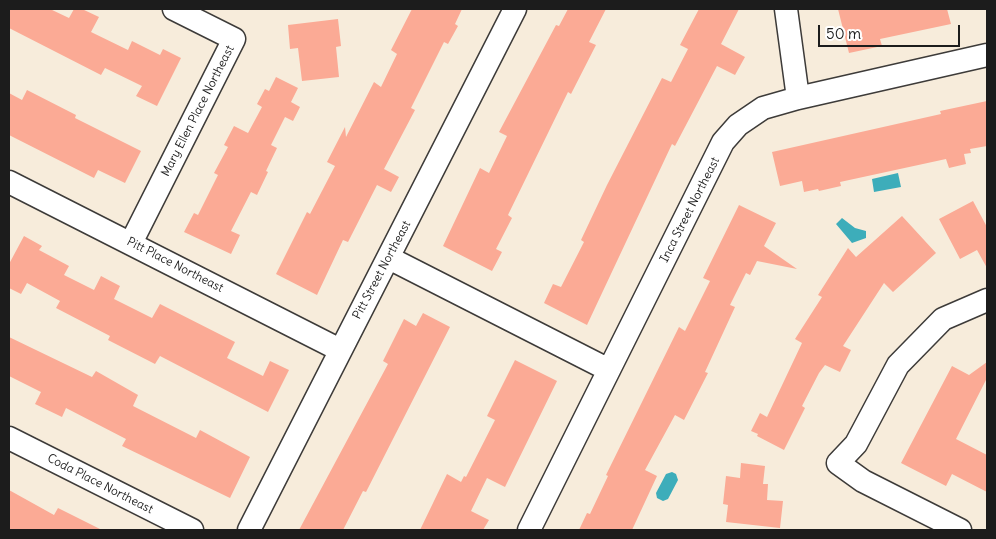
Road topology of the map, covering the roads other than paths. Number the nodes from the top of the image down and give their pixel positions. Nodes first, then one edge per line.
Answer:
1 (174, 9) edge
2 (515, 9) edge
3 (786, 9) edge
4 (987, 55) edge
5 (798, 98) junction
6 (9, 182) edge
7 (131, 243) junction
8 (389, 258) junction
9 (987, 300) edge
10 (340, 350) junction
11 (609, 370) junction
12 (9, 438) edge
13 (192, 530) edge
14 (249, 530) edge
15 (529, 530) edge
16 (960, 530) edge

1 - 7 street, Mary Ellen Place Northeast
2 - 8 street, Pitt Street Northeast
3 - 5 street
4 - 5 street, Inca Street Northeast
5 - 11 street, Inca Street Northeast
6 - 7 street, Pitt Place Northeast
7 - 10 street, Pitt Place Northeast
8 - 10 street, Pitt Street Northeast
8 - 11 street
9 - 16 street
10 - 14 street, Pitt Street Northeast
11 - 15 street, Inca Street Northeast
12 - 13 street, Coda Place Northeast

